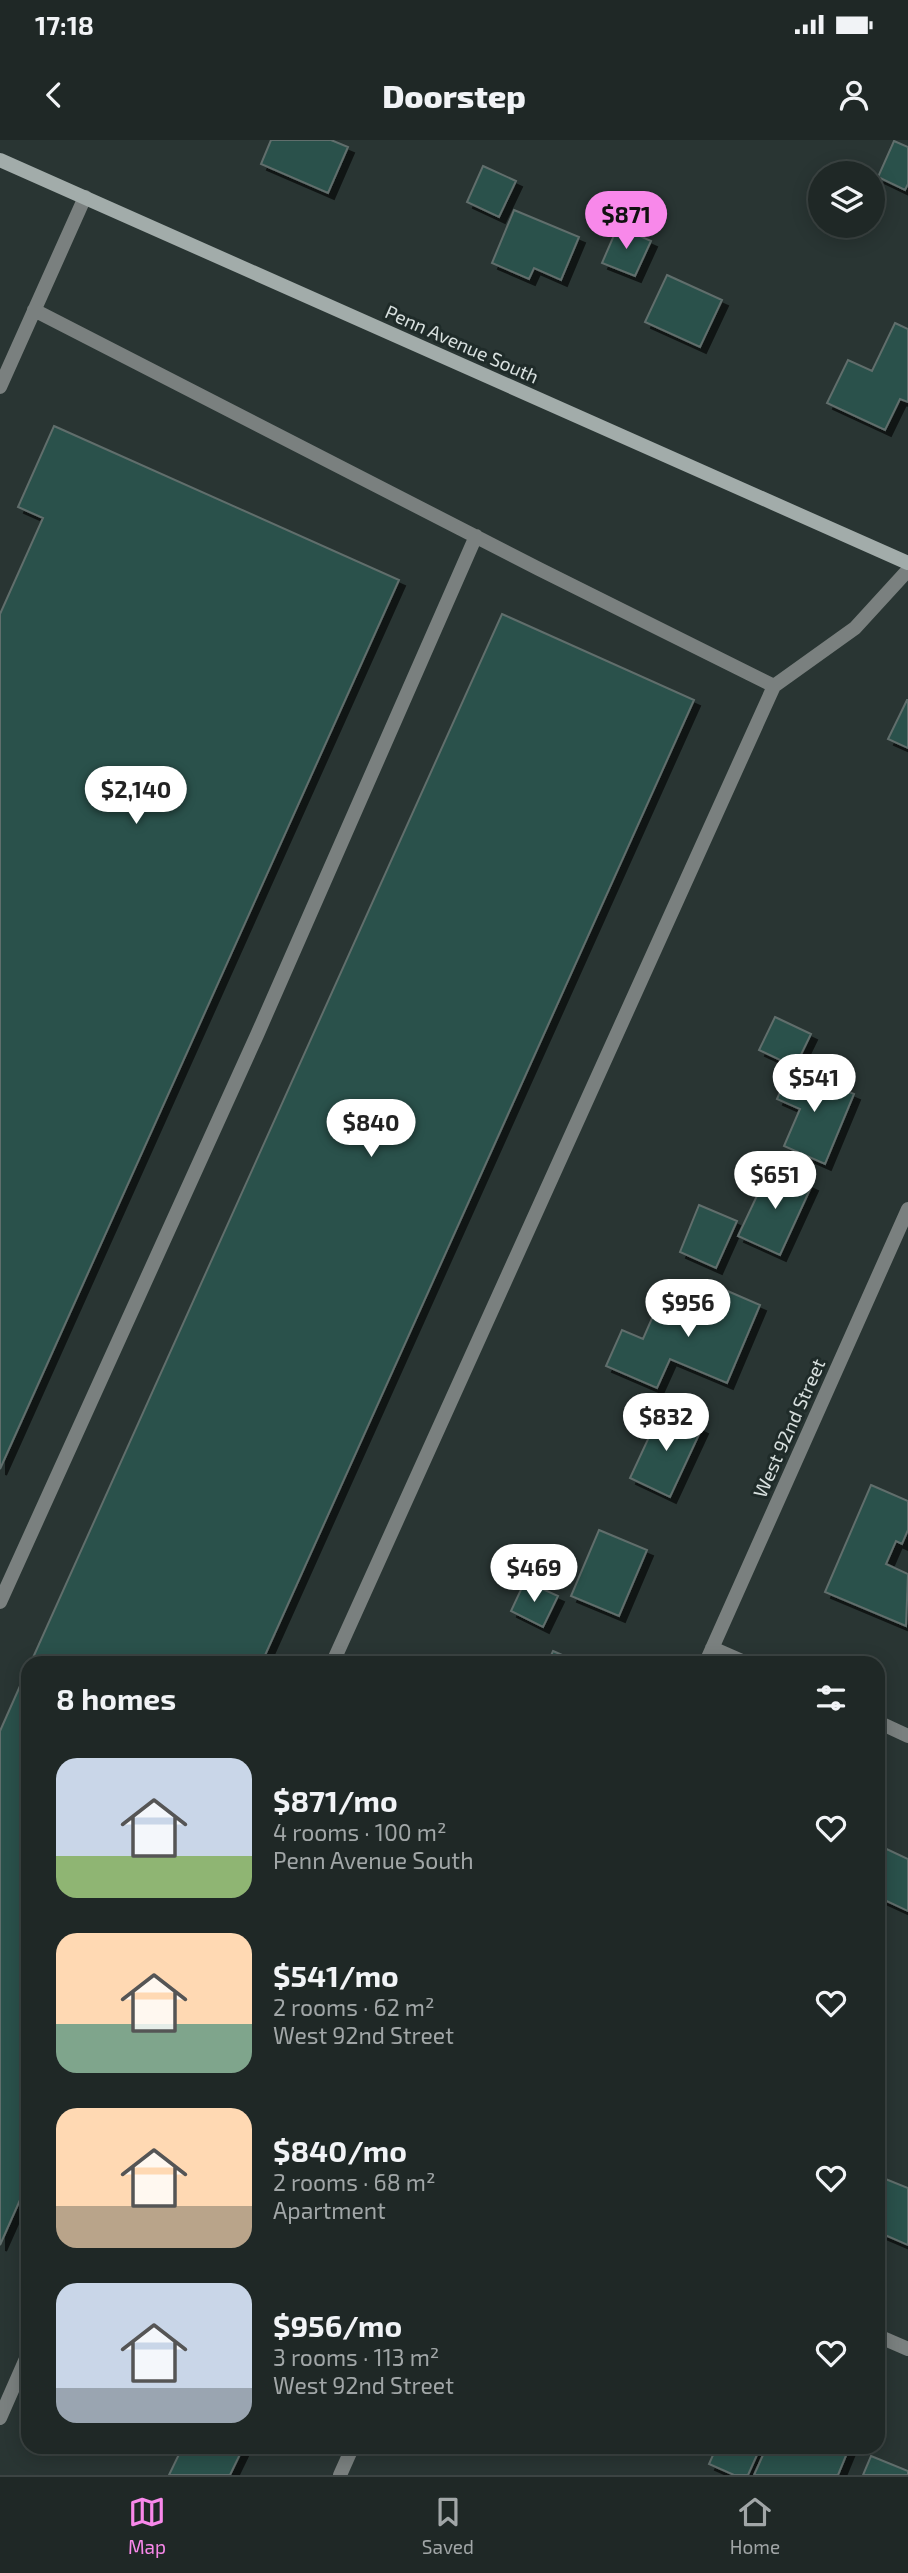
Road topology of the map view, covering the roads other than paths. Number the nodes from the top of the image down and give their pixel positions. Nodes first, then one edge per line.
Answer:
1 (0, 160) edge
2 (85, 197) junction
3 (34, 310) junction
4 (0, 387) edge
5 (476, 536) junction
6 (908, 563) edge
7 (908, 570) edge
8 (774, 687) junction
9 (908, 1209) edge
10 (0, 1602) edge
11 (712, 1648) junction
12 (336, 1656) edge
13 (709, 1656) edge
14 (730, 1656) edge
15 (885, 1726) edge
16 (908, 1736) edge
17 (885, 2339) edge
18 (908, 2349) edge
19 (21, 2370) edge
20 (0, 2418) edge
21 (349, 2454) edge
22 (340, 2475) edge

1 - 2 main road, Penn Avenue South
2 - 3 street
2 - 6 main road, Penn Avenue South
3 - 4 street
3 - 5 street
5 - 8 street
5 - 10 street
7 - 8 street
8 - 12 street
9 - 11 street, West 92nd Street
11 - 13 street, West 92nd Street
11 - 14 street
15 - 16 street
17 - 18 street
19 - 20 street
21 - 22 street

